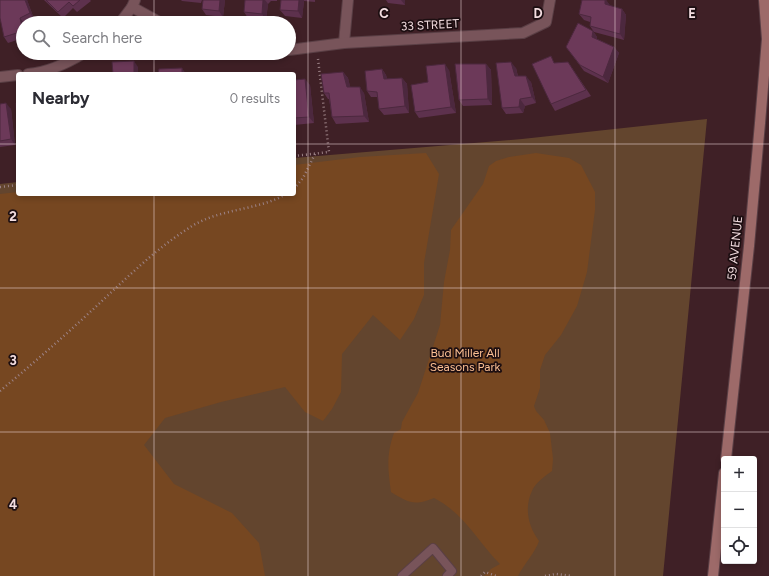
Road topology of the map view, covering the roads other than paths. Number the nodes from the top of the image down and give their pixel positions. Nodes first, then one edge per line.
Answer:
1 (348, 0) edge
2 (550, 0) edge
3 (764, 0) edge
4 (134, 4) edge
5 (125, 16) edge
6 (151, 16) edge
7 (768, 35) edge
8 (344, 44) junction
9 (296, 49) edge
10 (72, 60) edge
11 (36, 72) edge
12 (16, 75) edge
13 (0, 77) edge
14 (726, 456) edge
15 (722, 492) edge
16 (402, 576) edge
17 (447, 576) edge
18 (713, 576) edge

1 - 8 street
2 - 8 street, 33 STREET
3 - 7 main road, 59 AVENUE
4 - 5 street
4 - 6 street
7 - 14 main road, 59 AVENUE
8 - 9 street, 33 STREET
10 - 11 street
12 - 13 street
15 - 18 main road
16 - 17 lane

